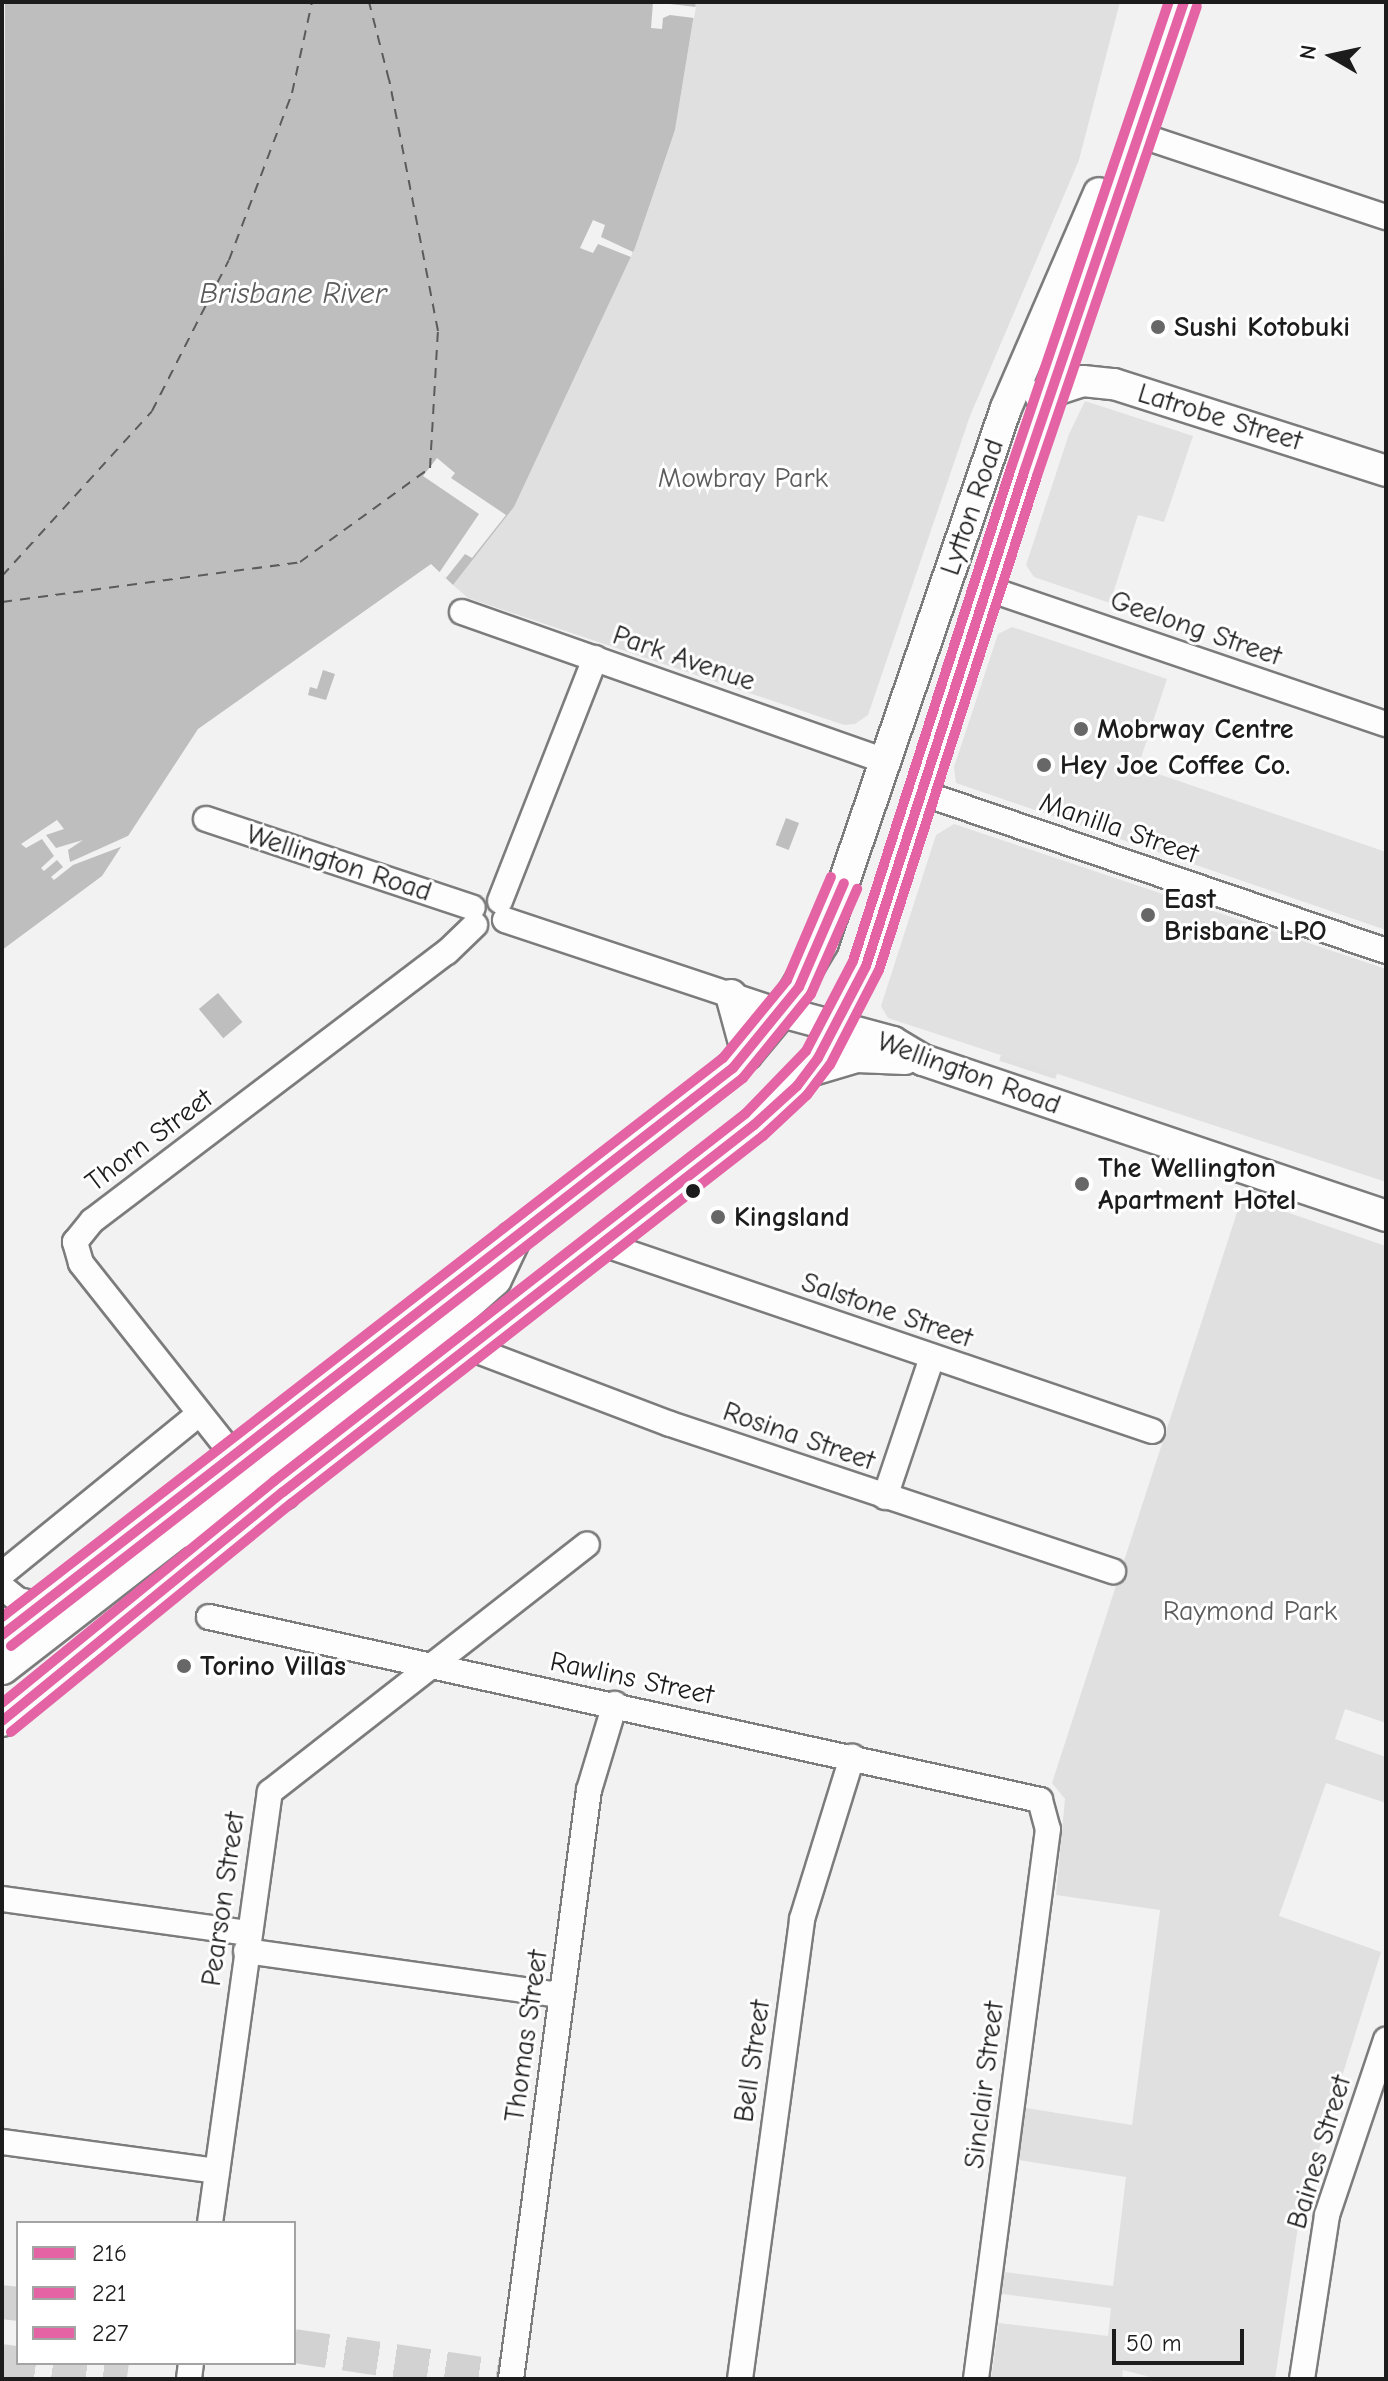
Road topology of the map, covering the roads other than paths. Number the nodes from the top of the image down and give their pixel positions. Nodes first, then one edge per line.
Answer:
1 (1164, 2) edge
2 (1184, 2) edge
3 (1139, 135) junction
4 (1386, 217) edge
5 (1052, 388) junction
6 (988, 457) junction
7 (1386, 471) edge
8 (986, 588) junction
9 (462, 612) dead end
10 (595, 658) junction
11 (1386, 724) edge
12 (886, 761) junction
13 (922, 793) junction
14 (206, 819) dead end
15 (503, 911) junction
16 (474, 916) junction
17 (1386, 951) edge
18 (731, 995) junction
19 (782, 1012) junction
20 (839, 1027) junction
21 (747, 1054) junction
22 (923, 1060) junction
23 (809, 1071) junction
24 (1386, 1216) edge
25 (513, 1239) junction
26 (603, 1244) junction
27 (470, 1348) junction
28 (932, 1357) junction
29 (199, 1414) junction
30 (1152, 1431) dead end
31 (233, 1455) junction
32 (283, 1492) junction
33 (885, 1497) junction
34 (587, 1544) dead end
35 (1113, 1571) dead end
36 (2, 1574) edge
37 (2, 1587) edge
38 (41, 1605) junction
39 (209, 1617) dead end
40 (2, 1635) edge
41 (431, 1665) junction
42 (2, 1667) edge
43 (2, 1693) edge
44 (615, 1704) junction
45 (2, 1721) edge
46 (852, 1757) junction
47 (1040, 1800) joint
48 (2, 1899) edge
49 (247, 1942) junction
50 (561, 1995) junction
51 (1386, 2040) edge
52 (2, 2142) edge
53 (217, 2171) junction
54 (210, 2221) edge
55 (511, 2379) edge
56 (740, 2379) edge
57 (976, 2379) edge
58 (1302, 2379) edge

1 - 6 main road, Lytton Road
2 - 3 main road, Lytton Road
3 - 4 street
3 - 5 main road, Lytton Road
5 - 6 main road
5 - 7 main road, Latrobe Street
5 - 8 main road, Lytton Road
6 - 12 main road, Lytton Road
8 - 11 street, Geelong Street
8 - 13 main road, Lytton Road
9 - 10 street, Park Avenue
10 - 12 street, Park Avenue
10 - 15 street
12 - 19 main road, Lytton Road
13 - 17 street, Manilla Street
13 - 20 main road, Lytton Road
14 - 16 street, Wellington Road
15 - 16 street
15 - 18 street, Wellington Road
16 - 29 street, Thorn Street
18 - 19 street, Wellington Road
18 - 21 main road
19 - 20 main road, Wellington Road
19 - 21 main road, Lytton Road
20 - 22 main road, Wellington Road
20 - 23 main road, Lytton Road
21 - 25 main road, Lytton Road
22 - 23 main road
22 - 24 main road, Wellington Road
23 - 26 main road, Lytton Road
25 - 31 main road, Lytton Road
25 - 42 highway
26 - 27 main road, Lytton Road
26 - 28 street, Salstone Street
27 - 32 main road, Lytton Road
27 - 33 street, Rosina Street
28 - 30 street, Salstone Street
28 - 33 street
29 - 31 street, Thorn Street
29 - 36 street
31 - 38 main road, Lytton Road
32 - 43 highway
32 - 45 main road, Lytton Road
33 - 35 street, Rosina Street
34 - 41 street, Pearson Street
37 - 38 street
38 - 40 main road, Lytton Road
39 - 41 street, Rawlins Street
41 - 44 street, Rawlins Street
41 - 49 street, Pearson Street
44 - 46 street, Rawlins Street
44 - 50 street, Thomas Street
46 - 47 street, Rawlins Street
46 - 56 street, Bell Street
47 - 57 street, Sinclair Street
48 - 49 street
49 - 50 street
49 - 53 street, Pearson Street
50 - 55 street, Thomas Street
51 - 58 street, Baines Street
52 - 53 street
53 - 54 street, Pearson Street

